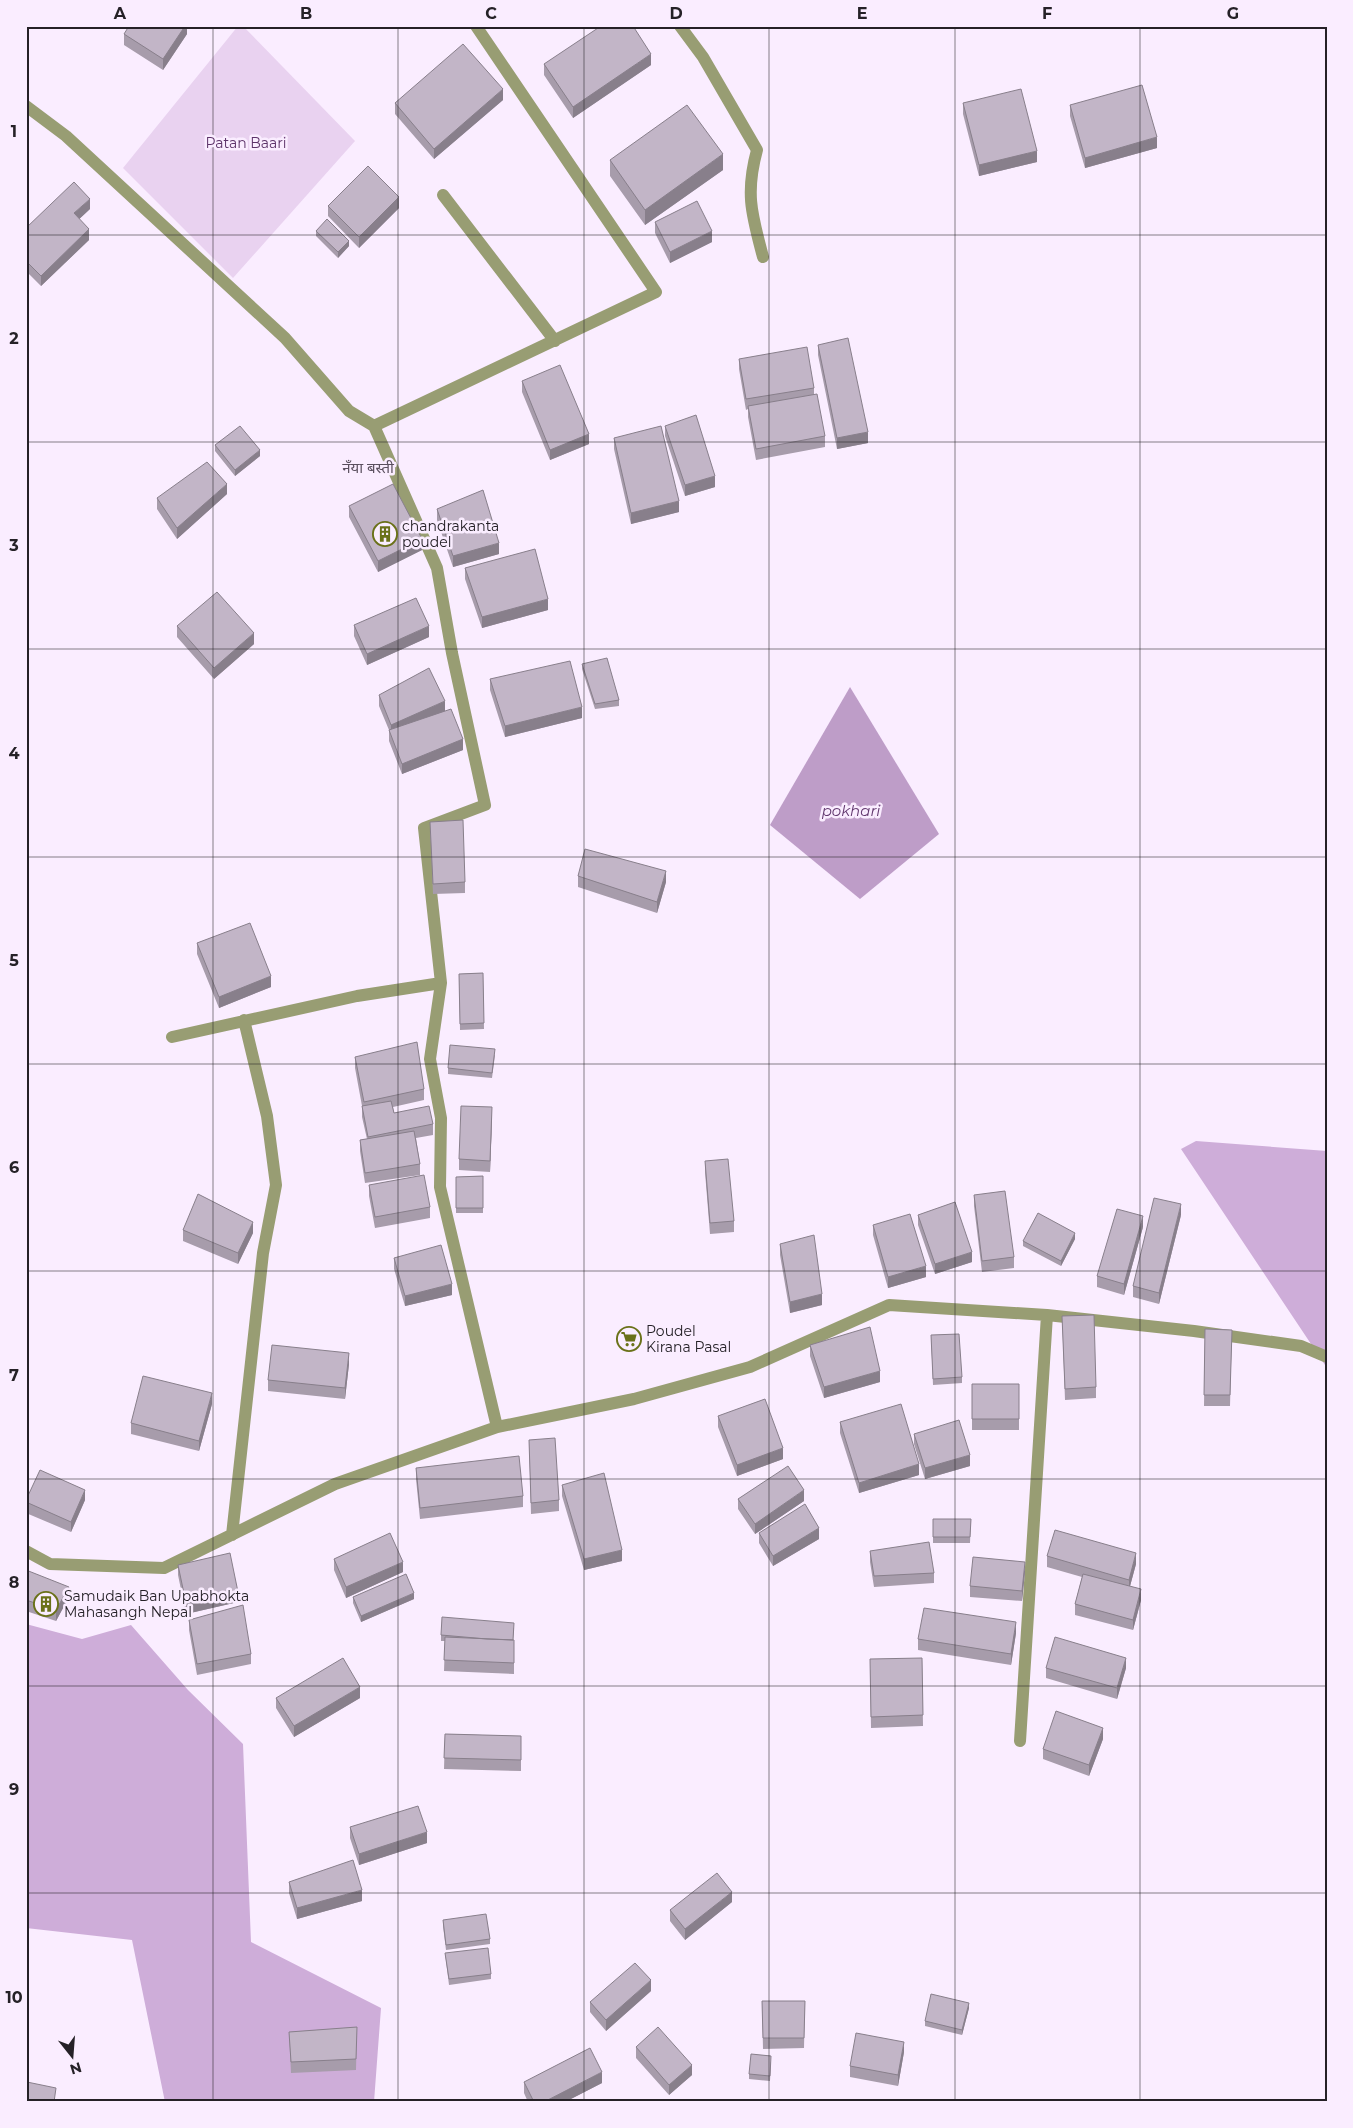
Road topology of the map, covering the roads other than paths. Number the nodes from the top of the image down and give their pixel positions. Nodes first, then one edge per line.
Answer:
1 (476, 26) edge
2 (680, 26) edge
3 (26, 106) edge
4 (443, 195) dead end
5 (763, 257) dead end
6 (555, 341) junction
7 (374, 426) junction
8 (440, 983) junction
9 (244, 1020) junction
10 (172, 1037) dead end
11 (1047, 1314) junction
12 (1327, 1357) edge
13 (497, 1427) junction
14 (232, 1535) junction
15 (26, 1552) edge
16 (1020, 1741) dead end

1 - 6 street
2 - 5 street
3 - 7 street
4 - 6 street
6 - 7 street
7 - 8 street
8 - 9 street
8 - 13 street
9 - 10 street
9 - 14 street
11 - 12 street
11 - 13 street
11 - 16 street
13 - 14 street
14 - 15 street

